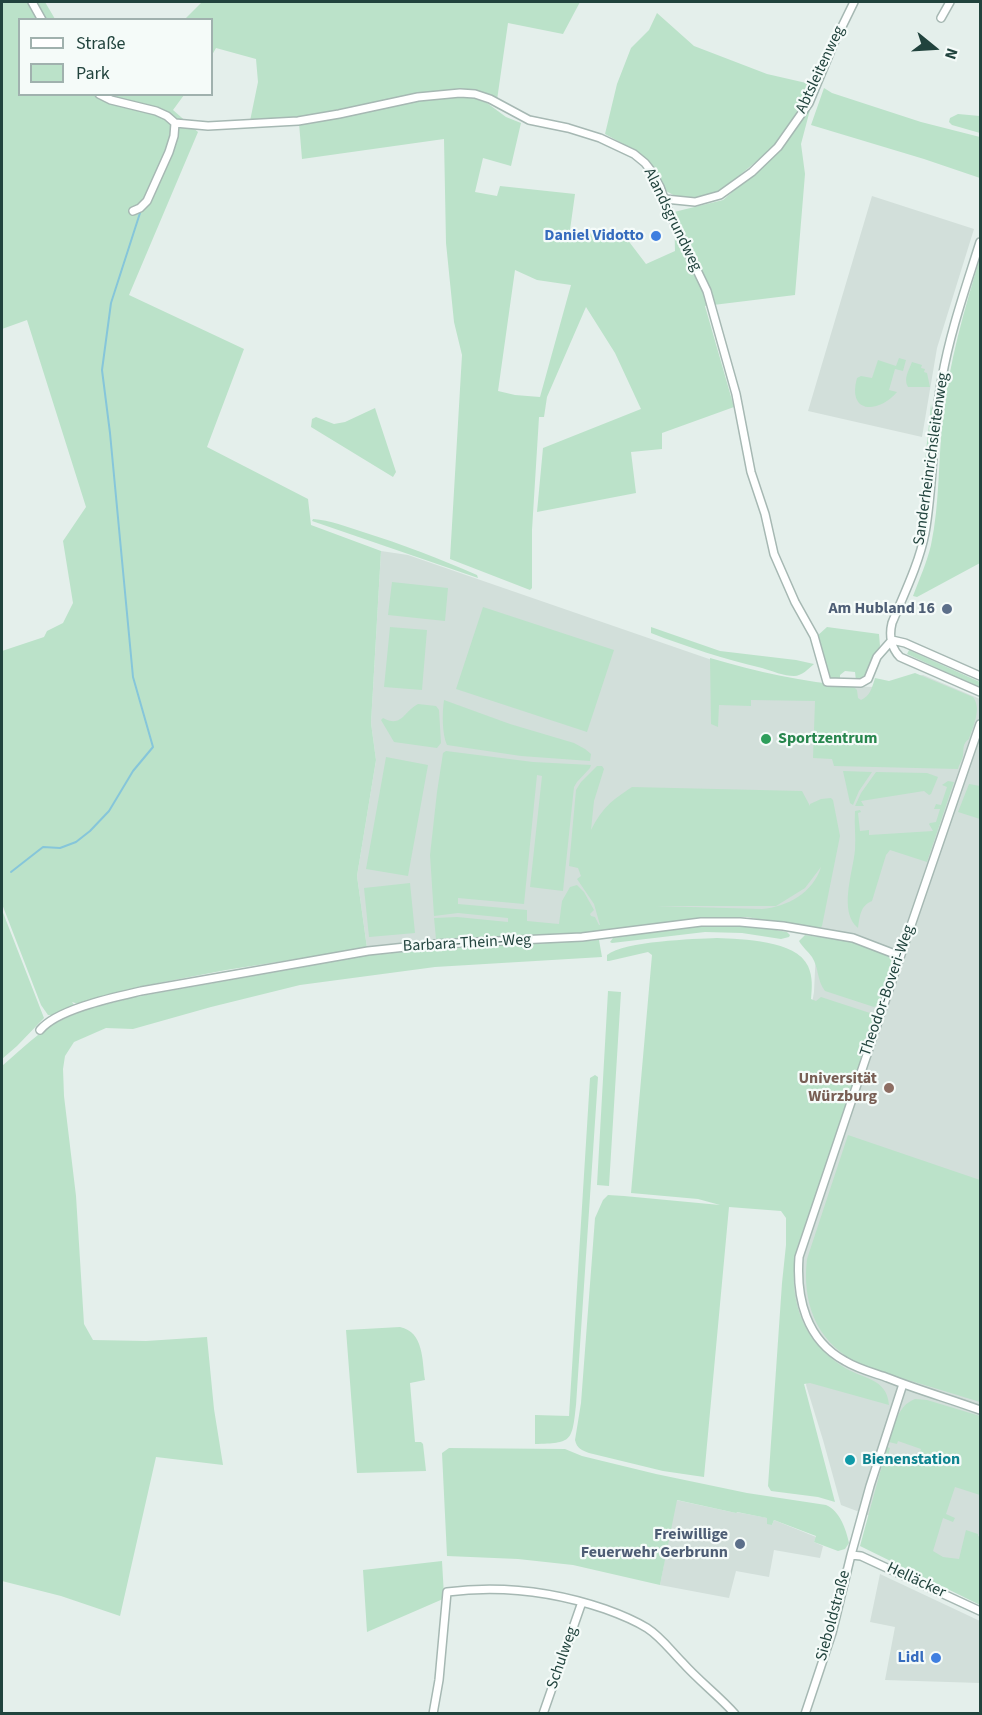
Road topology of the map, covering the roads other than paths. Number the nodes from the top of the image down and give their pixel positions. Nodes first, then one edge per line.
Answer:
1 (32, 2) edge
2 (854, 2) edge
3 (950, 2) edge
4 (41, 18) edge
5 (941, 18) dead end
6 (103, 96) edge
7 (175, 123) junction
8 (665, 200) junction
9 (132, 211) dead end
10 (981, 242) edge
11 (892, 640) junction
12 (981, 676) edge
13 (981, 692) edge
14 (981, 724) edge
15 (900, 956) junction
16 (40, 1030) dead end
17 (903, 1384) junction
18 (981, 1410) edge
19 (851, 1555) junction
20 (582, 1602) junction
21 (981, 1611) edge
22 (433, 1713) edge
23 (543, 1713) edge
24 (735, 1713) edge
25 (805, 1713) edge

1 - 4 street
2 - 8 street, Abtsleitenweg
3 - 5 street
6 - 7 street, Alandsgrundweg
7 - 8 street, Alandsgrundweg
7 - 9 street
8 - 11 street, Alandsgrundweg
10 - 11 street, Sanderheinrichsleitenweg
11 - 12 street
11 - 13 street
14 - 15 street, Theodor-Boveri-Weg
15 - 16 street, Barbara-Thein-Weg
15 - 17 street, Theodor-Boveri-Weg
17 - 18 street, Theodor-Boveri-Weg
17 - 19 street, Sieboldstraße
19 - 21 street, Helläcker
19 - 25 street, Sieboldstraße
20 - 22 street
20 - 23 street, Schulweg
20 - 24 street

